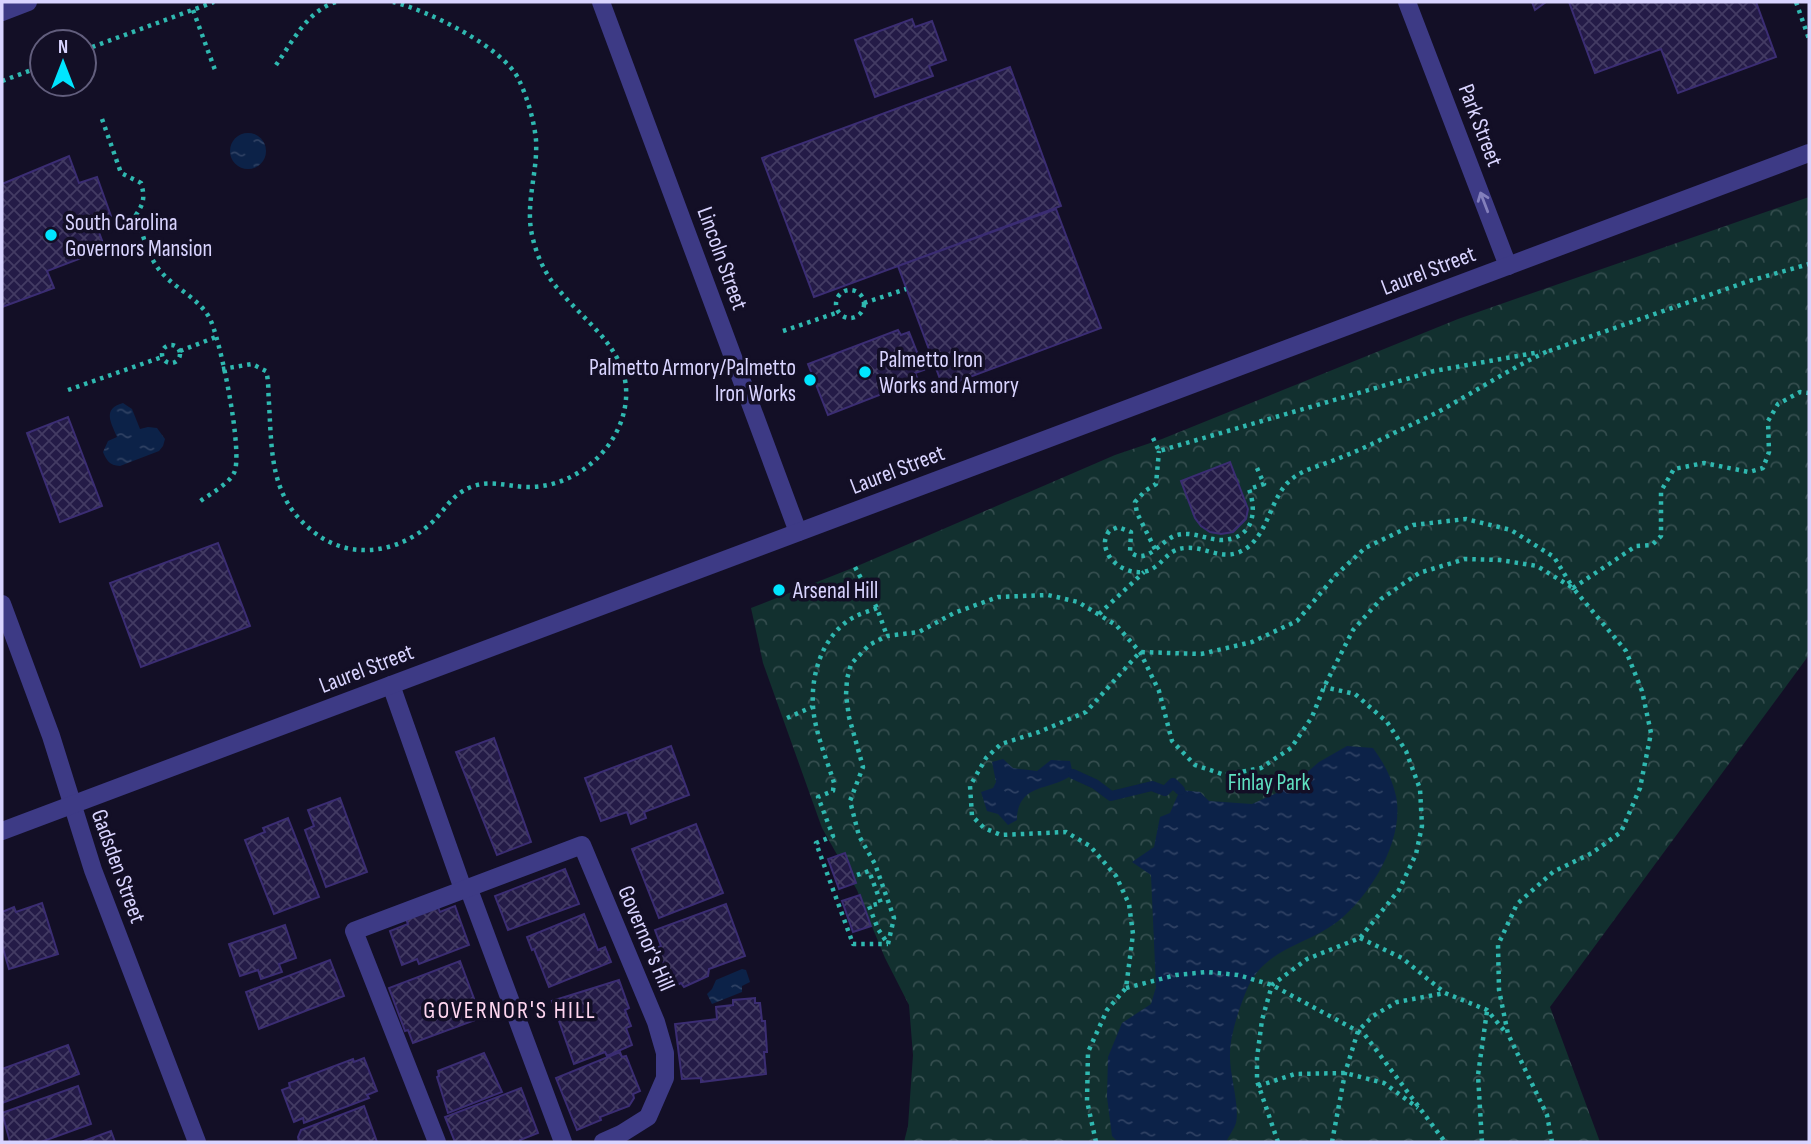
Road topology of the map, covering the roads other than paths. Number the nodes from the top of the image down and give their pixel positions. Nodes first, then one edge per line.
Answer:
1 (28, 2) edge
2 (601, 2) edge
3 (1408, 2) edge
4 (2, 12) edge
5 (1809, 153) edge
6 (1508, 266) junction
7 (798, 532) junction
8 (2, 604) edge
9 (391, 685) junction
10 (71, 805) junction
11 (2, 831) edge
12 (466, 888) junction
13 (197, 1142) edge
14 (437, 1142) edge
15 (563, 1142) edge
16 (603, 1142) edge

1 - 4 street
2 - 7 street, Lincoln Street
6 -> 3 street, Park Street
5 - 6 street, Laurel Street
6 - 7 street, Laurel Street
7 - 9 street, Laurel Street
8 - 10 street, Gadsden Street
9 - 10 street, Laurel Street
9 - 12 street
10 - 11 street, Laurel Street
10 - 13 street, Gadsden Street
12 - 14 street, Governor's Hill
12 - 15 street
12 - 16 street, Governor's Hill

